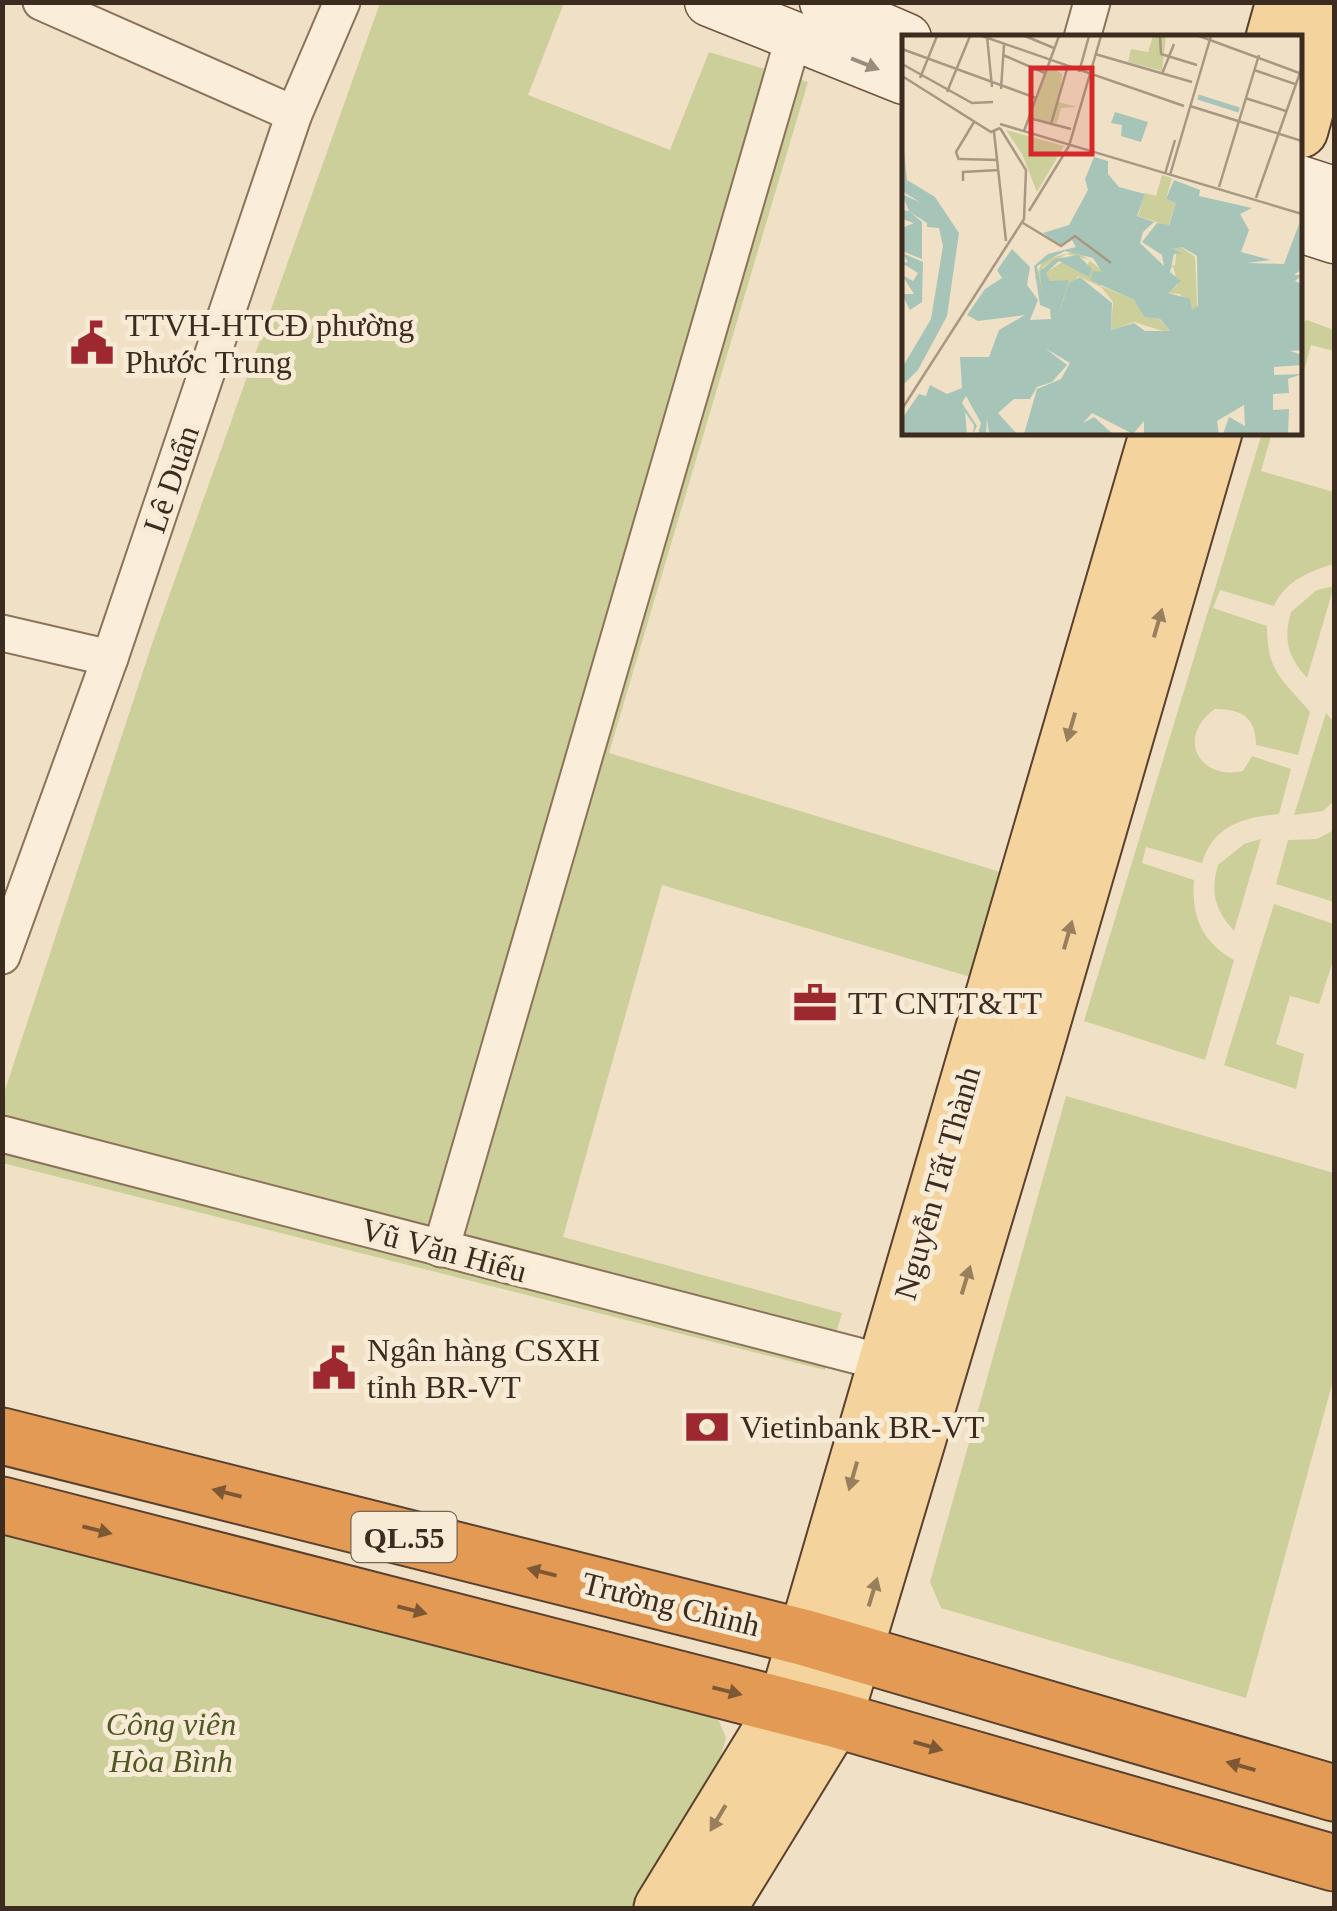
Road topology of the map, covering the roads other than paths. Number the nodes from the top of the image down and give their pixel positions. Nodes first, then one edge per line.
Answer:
1 (41, 2) edge
2 (342, 2) edge
3 (709, 2) edge
4 (1092, 2) edge
5 (1284, 2) edge
6 (1334, 7) edge
7 (809, 19) edge
8 (1083, 35) edge
9 (1275, 35) edge
10 (902, 37) edge
11 (902, 79) edge
12 (294, 114) junction
13 (1302, 123) edge
14 (1302, 181) edge
15 (1334, 190) edge
16 (1302, 229) edge
17 (1334, 239) edge
18 (1157, 435) edge
19 (1213, 435) edge
20 (2, 633) edge
21 (110, 658) junction
22 (2, 956) edge
23 (980, 1034) junction
24 (1034, 1051) junction
25 (2, 1134) edge
26 (440, 1249) junction
27 (885, 1363) junction
28 (2, 1436) edge
29 (2, 1506) edge
30 (830, 1646) junction
31 (811, 1712) junction
32 (1334, 1793) edge
33 (1334, 1862) edge
34 (662, 1908) edge
35 (718, 1908) edge

1 - 12 street
2 - 12 street, Lê Duẩn
3 - 7 street
4 - 8 street
5 - 9 main road
6 - 13 main road
7 - 10 street
7 -> 11 street
7 - 26 street
12 - 21 street, Lê Duẩn
14 - 15 street
16 - 17 street
18 -> 23 main road, Nguyễn Tất Thành
24 -> 19 main road, Nguyễn Tất Thành
20 - 21 street
21 - 22 street, Lê Duẩn
23 - 24 main road
23 - 27 main road, Nguyễn Tất Thành
30 -> 24 main road, Nguyễn Tất Thành
25 - 26 street, Vũ Văn Hiếu
26 - 27 street, Vũ Văn Hiếu
27 -> 30 main road, Nguyễn Tất Thành
30 -> 28 highway, Trường Chinh / QL.55
29 -> 31 highway, QL.55
30 - 31 main road, Nguyễn Tất Thành
32 -> 30 highway, Trường Chinh / QL.55
31 -> 33 highway, QL.55
31 -> 34 main road, Nguyễn Tất Thành
31 - 35 main road, Nguyễn Tất Thành

